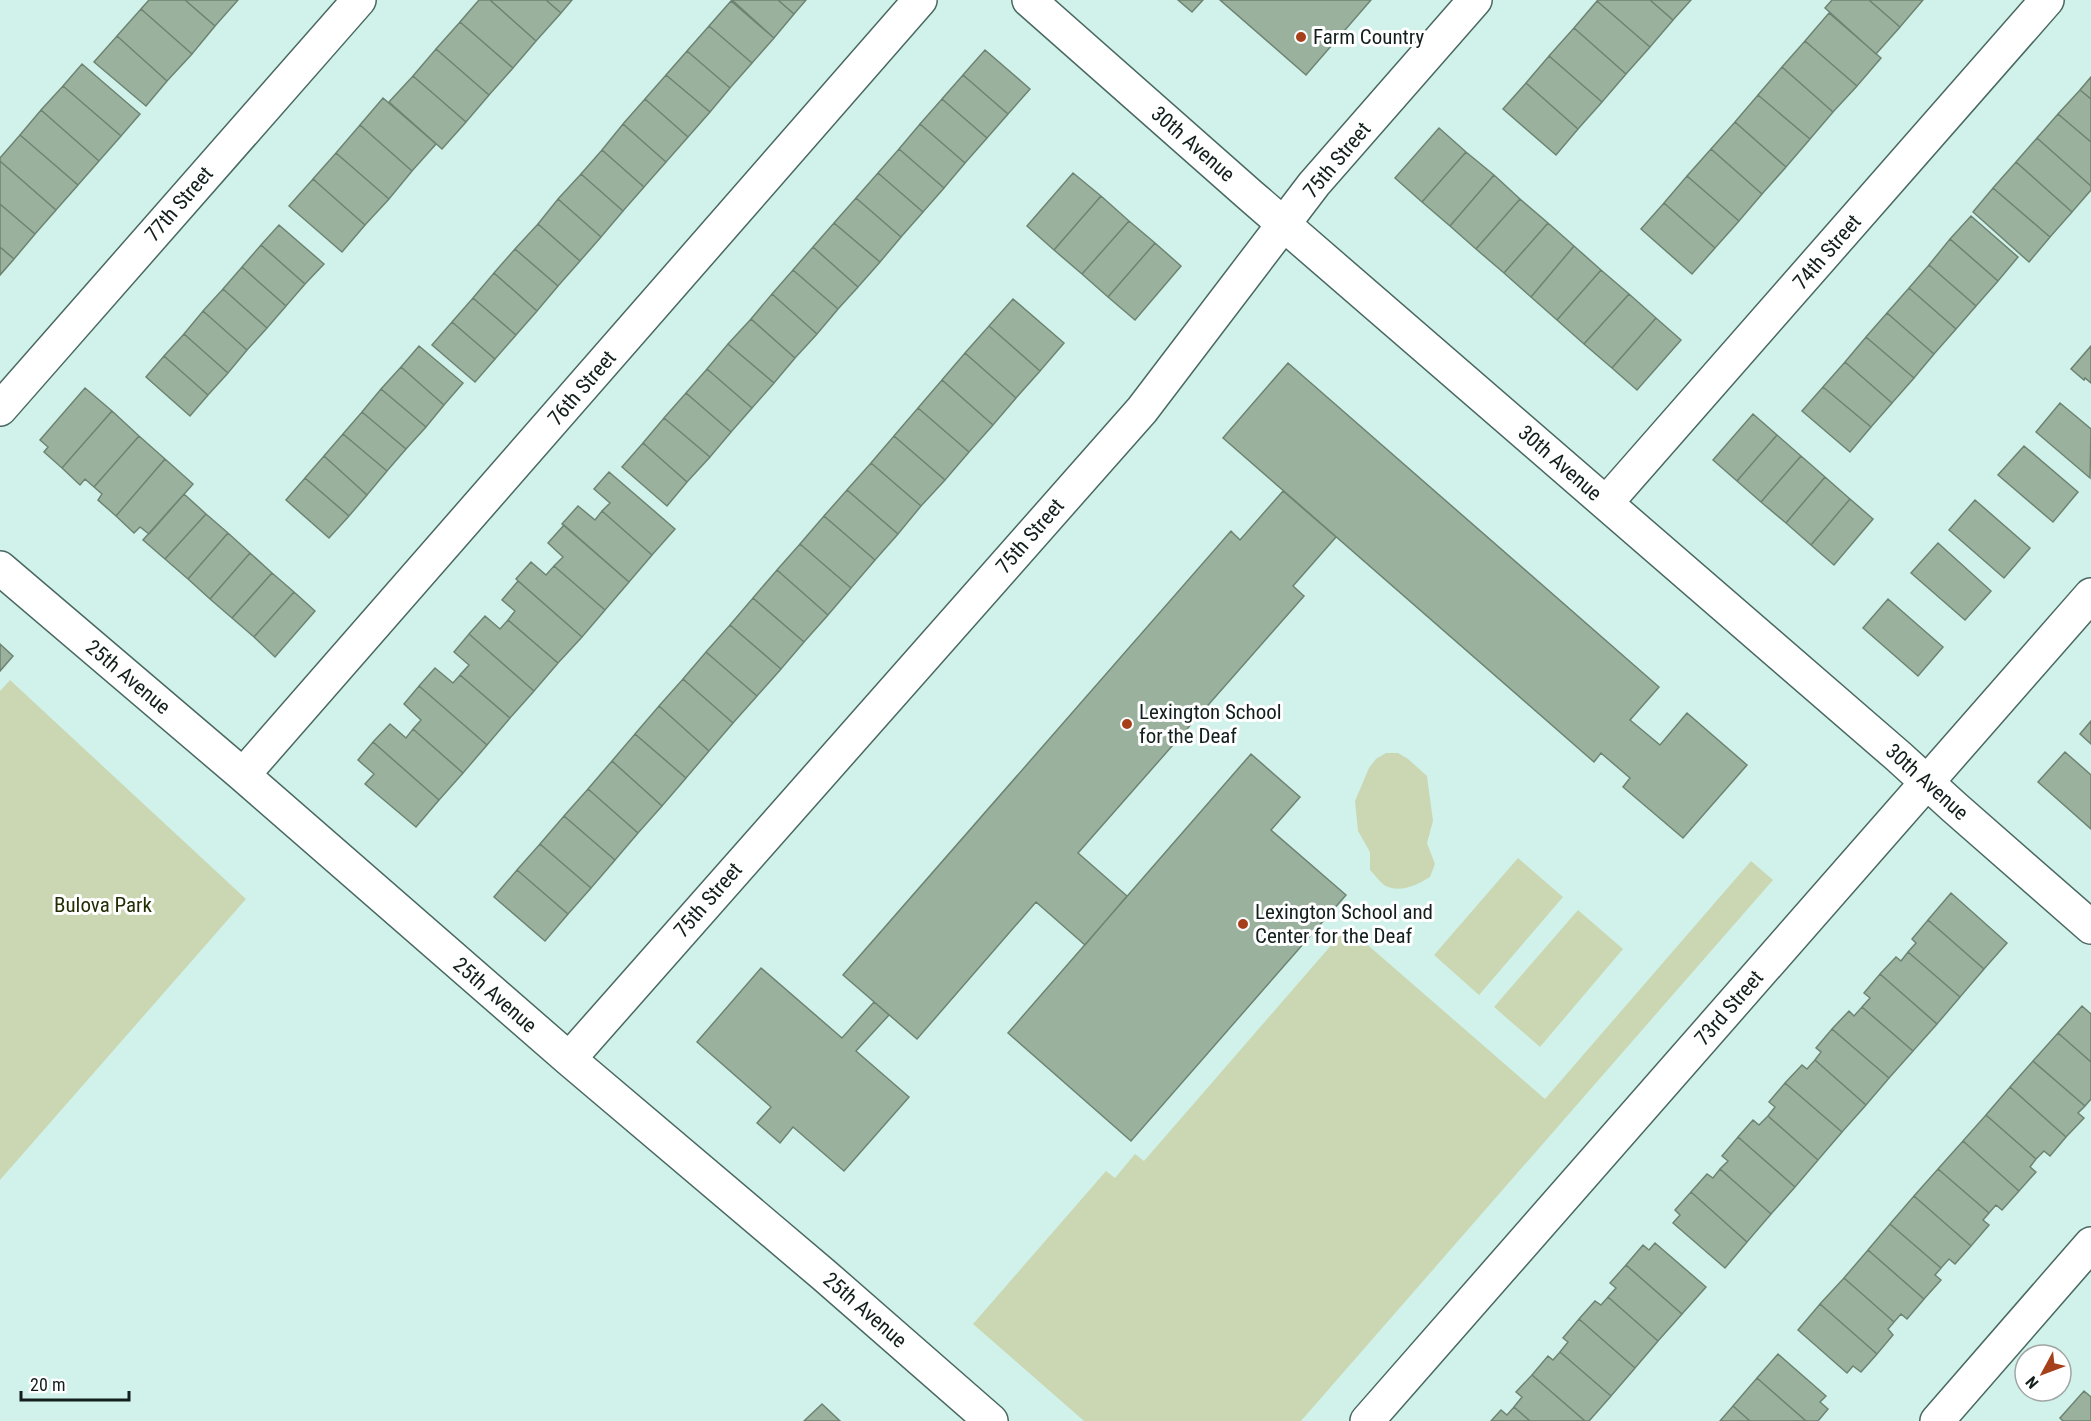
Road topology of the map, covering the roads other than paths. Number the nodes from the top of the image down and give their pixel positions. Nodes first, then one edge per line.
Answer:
1 (359, 0) edge
2 (920, 0) edge
3 (1029, 0) edge
4 (1475, 0) edge
5 (2047, 0) edge
6 (1284, 223) junction
7 (0, 409) edge
8 (1606, 503) junction
9 (0, 568) edge
10 (2091, 595) edge
11 (243, 775) junction
12 (1926, 783) junction
13 (2091, 927) edge
14 (569, 1059) junction
15 (2091, 1244) edge
16 (991, 1421) edge
17 (1367, 1421) edge
18 (1937, 1421) edge

1 - 7 street, 77th Street
2 - 11 street, 76th Street
3 - 6 street, 30th Avenue
4 - 6 street, 75th Street
5 - 8 street, 74th Street
6 - 8 street, 30th Avenue
6 - 14 street, 75th Street
8 - 12 street, 30th Avenue
9 - 11 street, 25th Avenue
10 - 12 street, 73rd Street
11 - 14 street, 25th Avenue
12 - 13 street, 30th Avenue
12 - 17 street, 73rd Street
14 - 16 street, 25th Avenue
15 - 18 street

